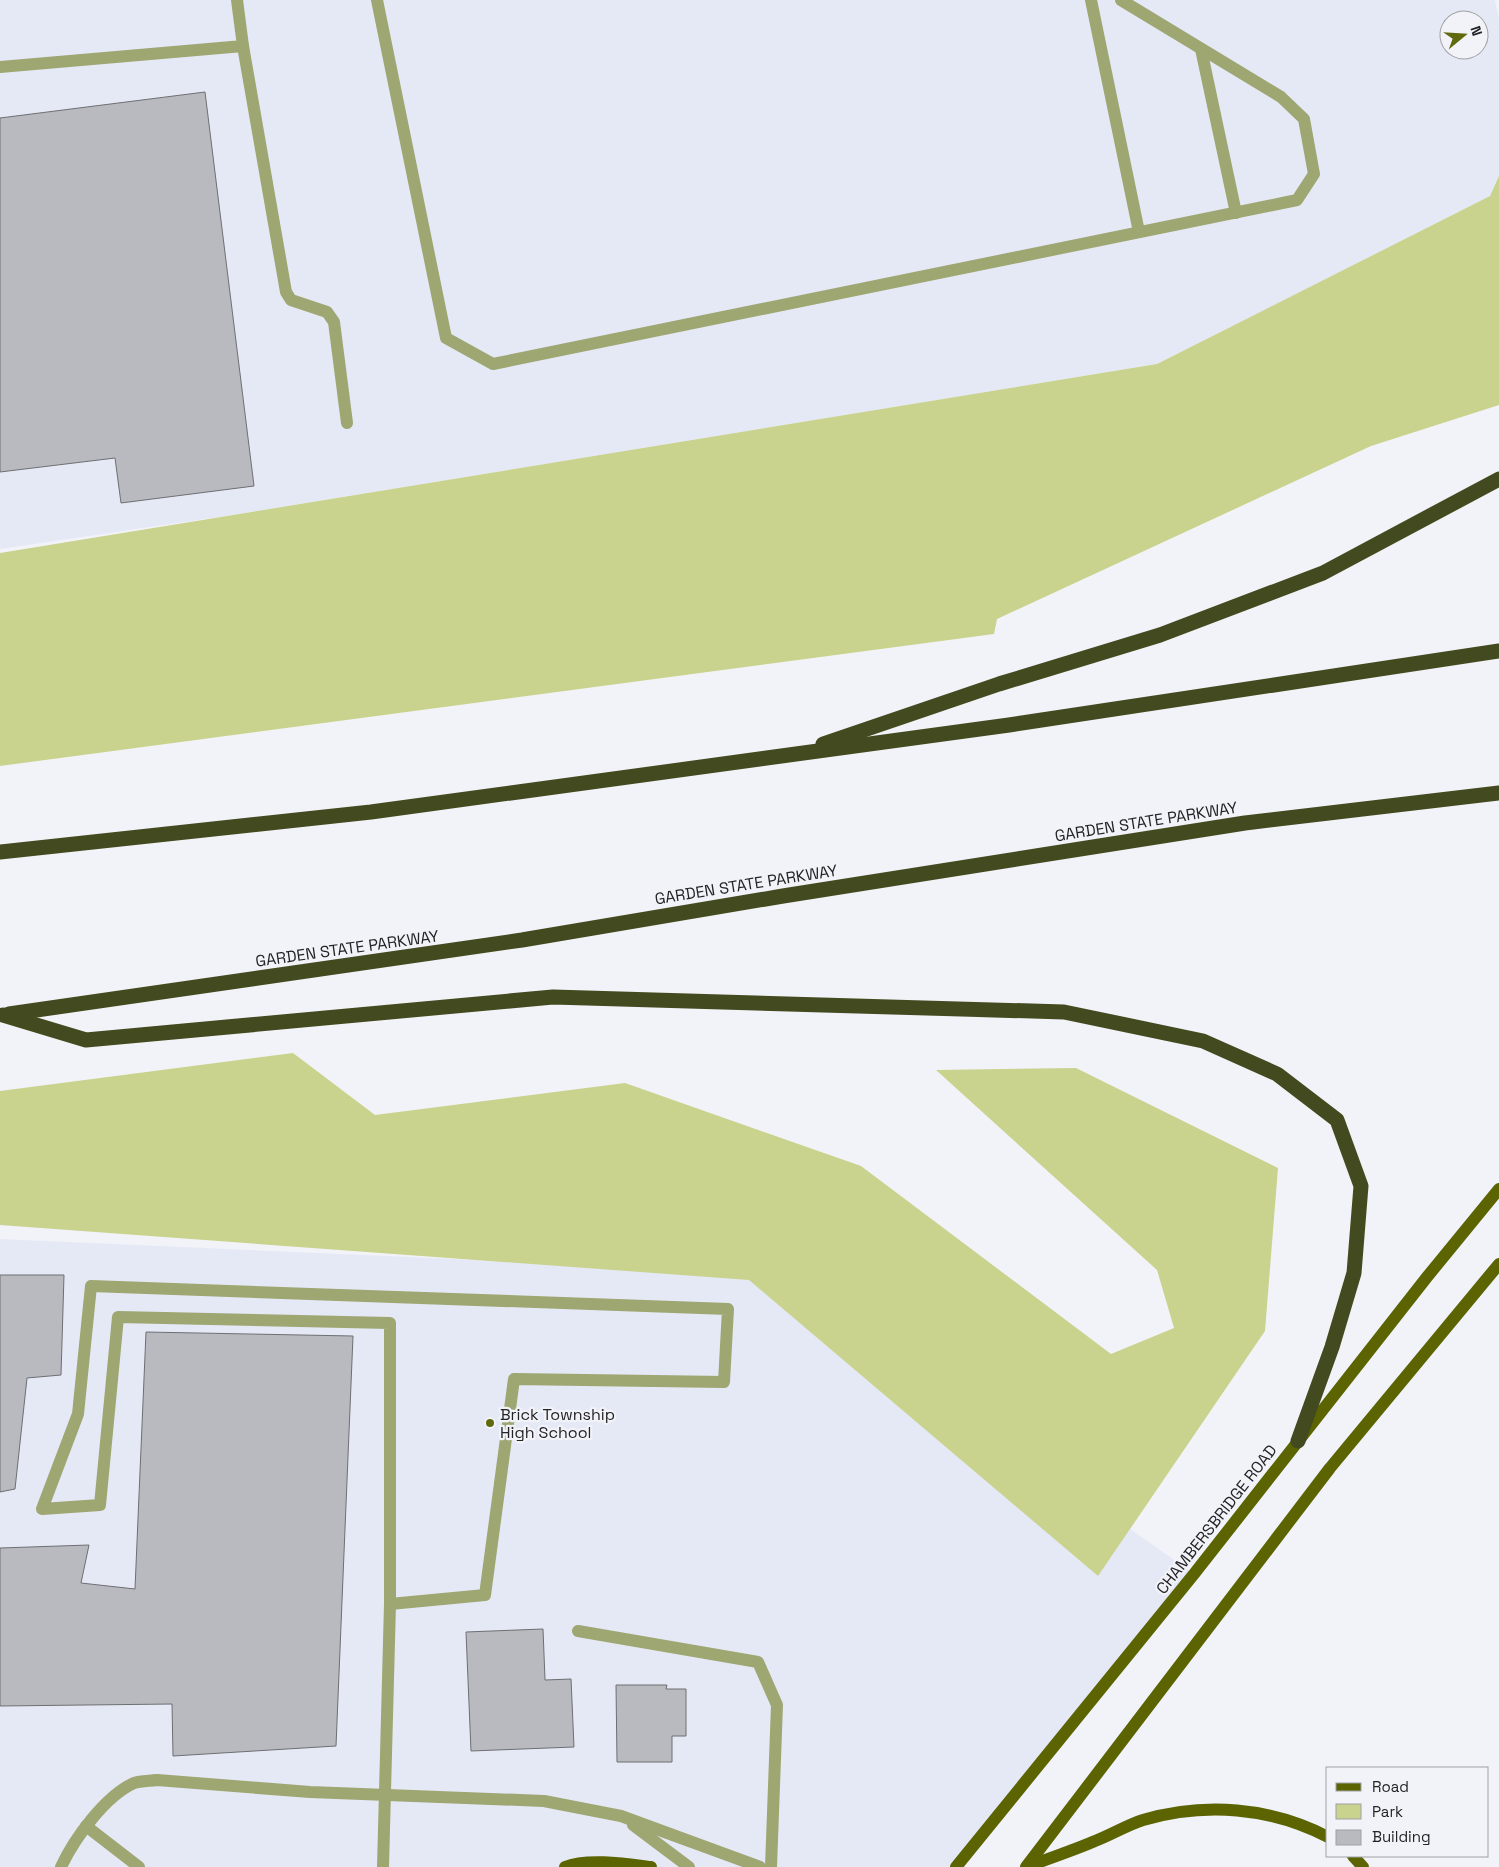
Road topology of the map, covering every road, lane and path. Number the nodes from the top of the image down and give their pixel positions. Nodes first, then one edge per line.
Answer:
1 (237, 0) edge
2 (1091, 0) edge
3 (1121, 0) edge
4 (378, 2) edge
5 (243, 46) junction
6 (1201, 49) junction
7 (0, 67) edge
8 (1236, 212) junction
9 (1139, 232) junction
10 (346, 423) dead end
11 (1499, 479) edge
12 (1499, 652) edge
13 (791, 755) junction
14 (1499, 793) edge
15 (0, 852) edge
16 (2, 1015) edge
17 (1499, 1189) edge
18 (1499, 1264) edge
19 (1298, 1441) junction
20 (390, 1604) junction
21 (578, 1631) dead end
22 (384, 1795) junction
23 (621, 1816) junction
24 (86, 1826) junction
25 (1326, 1836) edge
26 (1354, 1857) edge
27 (61, 1867) edge
28 (139, 1867) edge
29 (383, 1867) edge
30 (565, 1867) edge
31 (651, 1867) edge
32 (689, 1867) edge
33 (760, 1867) edge
34 (771, 1867) edge
35 (956, 1867) edge
36 (1026, 1867) edge
37 (1363, 1867) edge

1 - 5 lane
2 - 9 lane
3 - 6 lane
4 - 9 lane
5 - 7 lane
5 - 10 lane
6 - 8 lane
6 - 8 lane
8 - 9 lane
11 - 13 highway
12 - 13 highway
13 - 15 highway
14 - 16 highway, GARDEN STATE PARKWAY
16 - 19 highway
17 - 19 main road, CHAMBERSBRIDGE ROAD
18 - 36 main road
19 - 35 main road, CHAMBERSBRIDGE ROAD
20 - 20 lane
20 - 22 lane
21 - 34 lane
22 - 23 lane
22 - 24 lane
22 - 29 lane
23 - 32 lane
23 - 33 lane
24 - 27 lane
24 - 28 lane
25 - 36 main road
26 - 37 main road
30 - 31 main road

